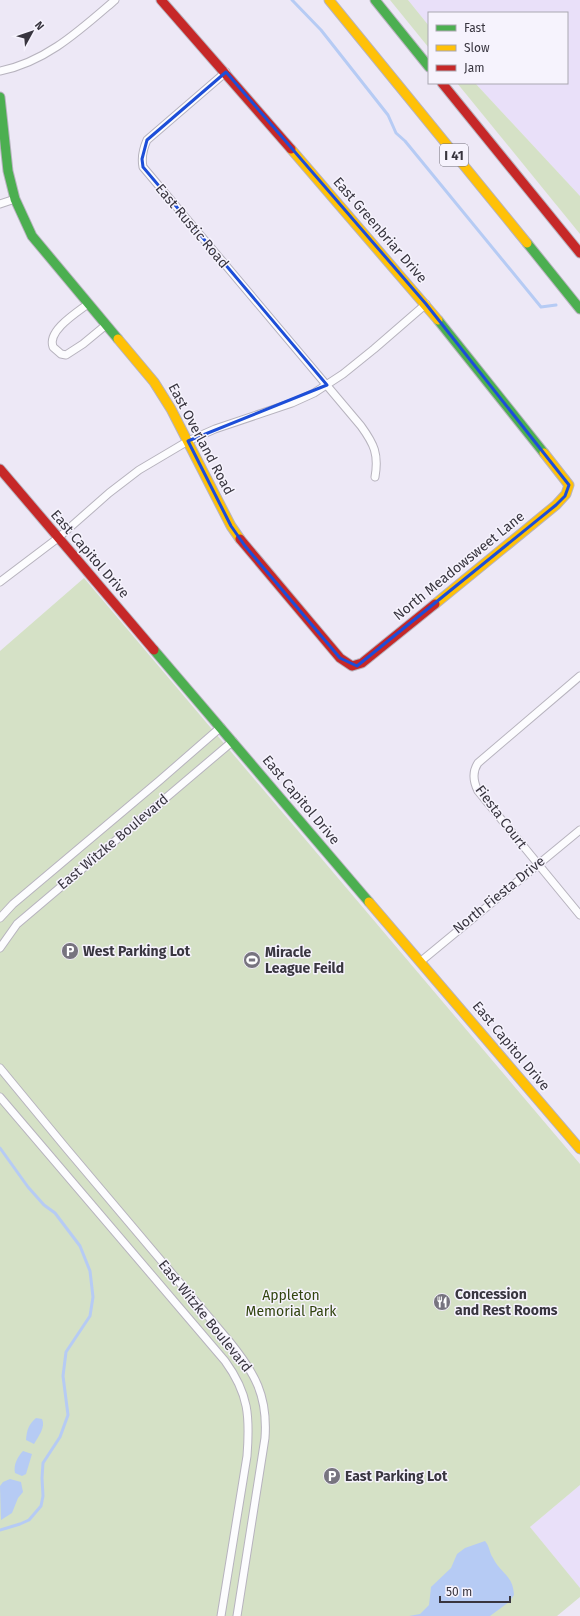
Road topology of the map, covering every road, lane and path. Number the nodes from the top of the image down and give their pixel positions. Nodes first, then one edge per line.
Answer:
1 (114, 0) edge
2 (161, 0) edge
3 (329, 0) edge
4 (375, 0) edge
5 (428, 66) edge
6 (0, 71) edge
7 (226, 72) junction
8 (443, 84) edge
9 (0, 97) edge
10 (15, 199) junction
11 (0, 204) edge
12 (580, 253) edge
13 (88, 304) junction
14 (426, 304) junction
15 (580, 309) edge
16 (106, 325) junction
17 (327, 385) junction
18 (188, 441) junction
19 (0, 469) edge
20 (375, 477) dead end
21 (568, 486) joint
22 (58, 538) junction
23 (0, 582) edge
24 (362, 664) joint
25 (580, 676) edge
26 (221, 727) junction
27 (233, 741) junction
28 (580, 830) edge
29 (537, 865) junction
30 (580, 915) edge
31 (0, 918) edge
32 (0, 948) edge
33 (420, 962) junction
34 (0, 1068) edge
35 (0, 1097) edge
36 (580, 1150) edge
37 (221, 1616) edge
38 (237, 1616) edge

1 - 6 street
2 - 7 main road, East Greenbriar Drive
3 - 15 main road, I 41
4 - 5 main road
7 - 14 main road, East Greenbriar Drive
7 - 17 street, East Rustic Road
8 - 12 main road, I 41
9 - 10 main road, East Overland Road
10 - 11 street
10 - 13 main road, East Overland Road
13 - 16 main road, East Overland Road
13 - 16 street
14 - 17 street
14 - 21 main road, East Greenbriar Drive
16 - 18 main road, East Overland Road
17 - 18 street
17 - 20 street, East Rustic Road
18 - 22 street
18 - 24 main road, East Overland Road
19 - 22 main road, East Capitol Drive
21 - 24 main road, North Meadowsweet Lane
22 - 23 street
22 - 26 main road, East Capitol Drive
25 - 29 street, Fiesta Court
26 - 27 main road, East Capitol Drive
26 - 31 street, East Witzke Boulevard
27 - 32 street, East Witzke Boulevard
27 - 33 main road, East Capitol Drive
28 - 29 street, North Fiesta Drive
29 - 30 street, Fiesta Court
29 - 33 street, North Fiesta Drive
33 - 36 main road, East Capitol Drive
34 - 38 street, East Witzke Boulevard
35 - 37 street, East Witzke Boulevard

